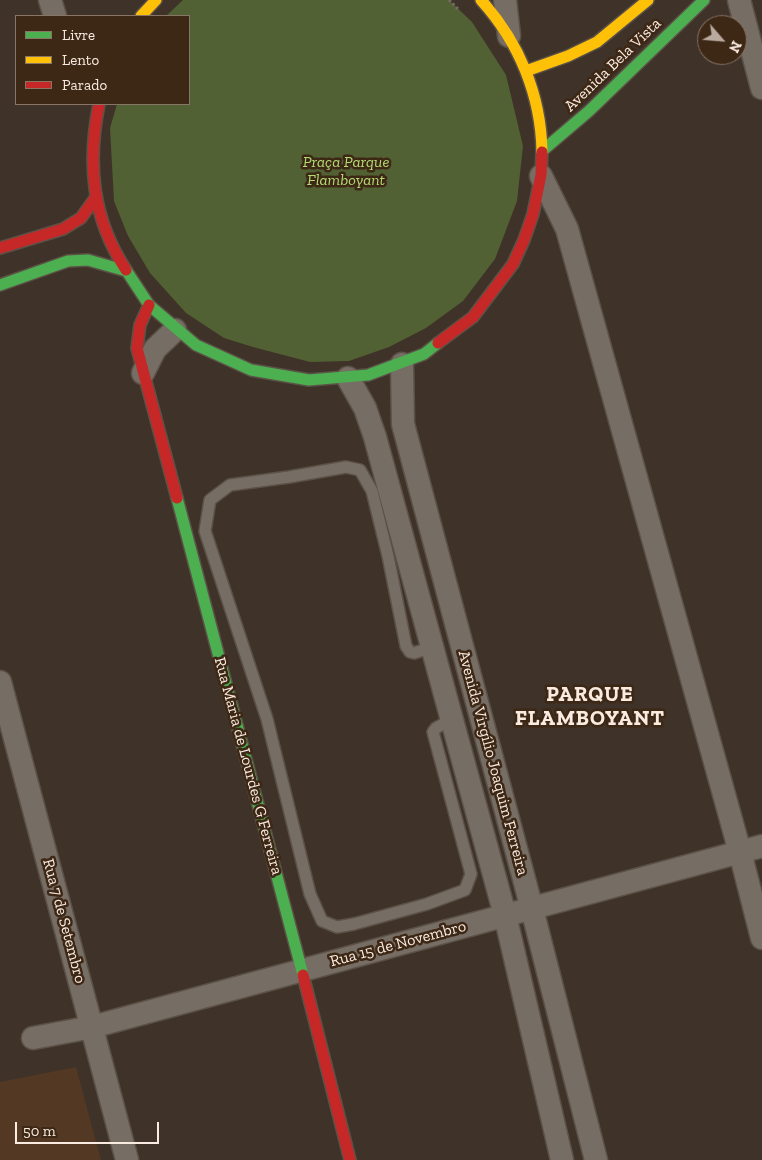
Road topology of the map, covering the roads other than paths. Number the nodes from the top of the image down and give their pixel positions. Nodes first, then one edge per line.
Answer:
1 (50, 0) edge
2 (156, 0) edge
3 (480, 0) edge
4 (505, 0) edge
5 (648, 0) edge
6 (704, 0) edge
7 (739, 0) edge
8 (55, 15) edge
9 (142, 15) edge
10 (509, 36) junction
11 (526, 71) junction
12 (762, 88) edge
13 (99, 105) edge
14 (542, 150) junction
15 (541, 176) junction
16 (96, 197) junction
17 (0, 248) edge
18 (123, 270) junction
19 (0, 285) edge
20 (149, 305) junction
21 (175, 330) junction
22 (402, 364) junction
23 (143, 373) junction
24 (348, 378) junction
25 (432, 647) junction
26 (0, 682) edge
27 (452, 719) junction
28 (762, 846) edge
29 (740, 852) junction
30 (532, 909) junction
31 (505, 916) junction
32 (762, 938) edge
33 (302, 970) junction
34 (92, 1027) junction
35 (33, 1038) dead end
36 (127, 1160) edge
37 (350, 1160) edge
38 (562, 1160) edge
39 (596, 1160) edge

1 - 8 street
2 - 9 main road
3 - 10 main road
4 - 10 street
5 - 11 main road, Avenida Bela Vista
6 - 14 main road, Avenida Bela Vista
7 - 12 street
10 - 11 main road
11 - 14 main road
13 - 16 main road
14 - 15 main road
15 - 22 main road
15 - 29 street
16 - 17 main road
16 - 18 main road
18 - 19 main road
18 - 20 main road
20 - 21 main road
20 - 23 main road, Rua Maria de Lourdes G Ferreira
21 - 23 street
21 - 24 main road
22 - 24 main road
22 - 30 street, Avenida Virgílio Joaquim Ferreira
23 - 33 main road, Rua Maria de Lourdes G Ferreira
24 - 25 street, Avenida Virgílio Joaquim Ferreira
25 - 27 street, Avenida Virgílio Joaquim Ferreira
25 - 27 lane
26 - 34 street, Rua 7 de Setembro
27 - 31 street, Avenida Virgílio Joaquim Ferreira
28 - 29 street, Rua 15 de Novembro
29 - 30 street, Rua 15 de Novembro
29 - 32 street
30 - 31 street, Rua 15 de Novembro
30 - 39 street, Avenida Virgílio Joaquim Ferreira
31 - 33 street, Rua 15 de Novembro
31 - 38 street, Avenida Virgílio Joaquim Ferreira
33 - 34 street, Rua 15 de Novembro
33 - 37 main road, Rua Maria de Lourdes G Ferreira
34 - 35 street, Rua 15 de Novembro
34 - 36 street, Rua 7 de Setembro

